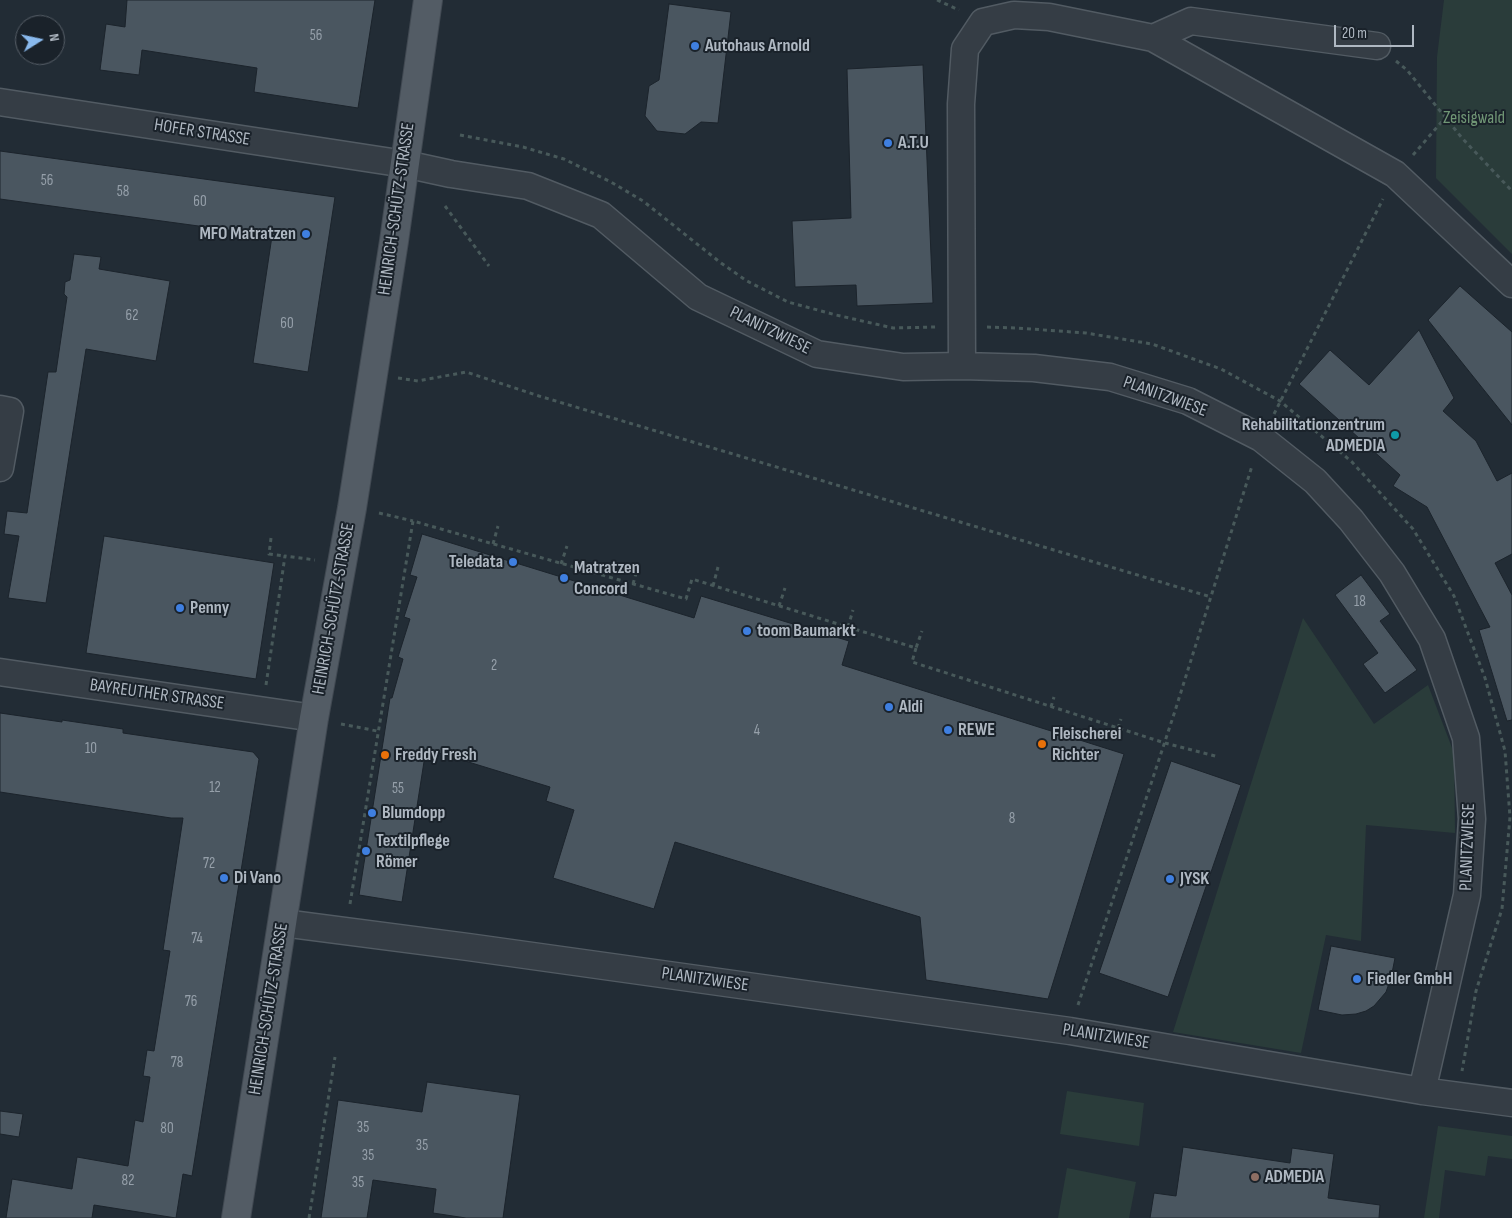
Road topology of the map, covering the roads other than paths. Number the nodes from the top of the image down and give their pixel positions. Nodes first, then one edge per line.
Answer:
1 (428, 0) edge
2 (1153, 38) junction
3 (1376, 46) road end
4 (0, 102) edge
5 (405, 164) junction
6 (1512, 284) edge
7 (962, 366) junction
8 (0, 409) edge
9 (0, 468) edge
10 (0, 672) edge
11 (314, 718) junction
12 (282, 923) junction
13 (1422, 1091) junction
14 (1512, 1103) edge
15 (236, 1218) edge

1 - 5 main road, HEINRICH-SCHÜTZ-STRASSE
2 - 3 street
2 - 6 street
2 - 7 street
4 - 5 street, HOFER STRASSE
5 - 7 street, PLANITZWIESE
5 - 11 main road, HEINRICH-SCHÜTZ-STRASSE
7 - 13 street, PLANITZWIESE
8 - 9 street
10 - 11 street, BAYREUTHER STRASSE
11 - 12 main road, HEINRICH-SCHÜTZ-STRASSE
12 - 13 street, PLANITZWIESE
12 - 15 main road, HEINRICH-SCHÜTZ-STRASSE
13 - 14 street

